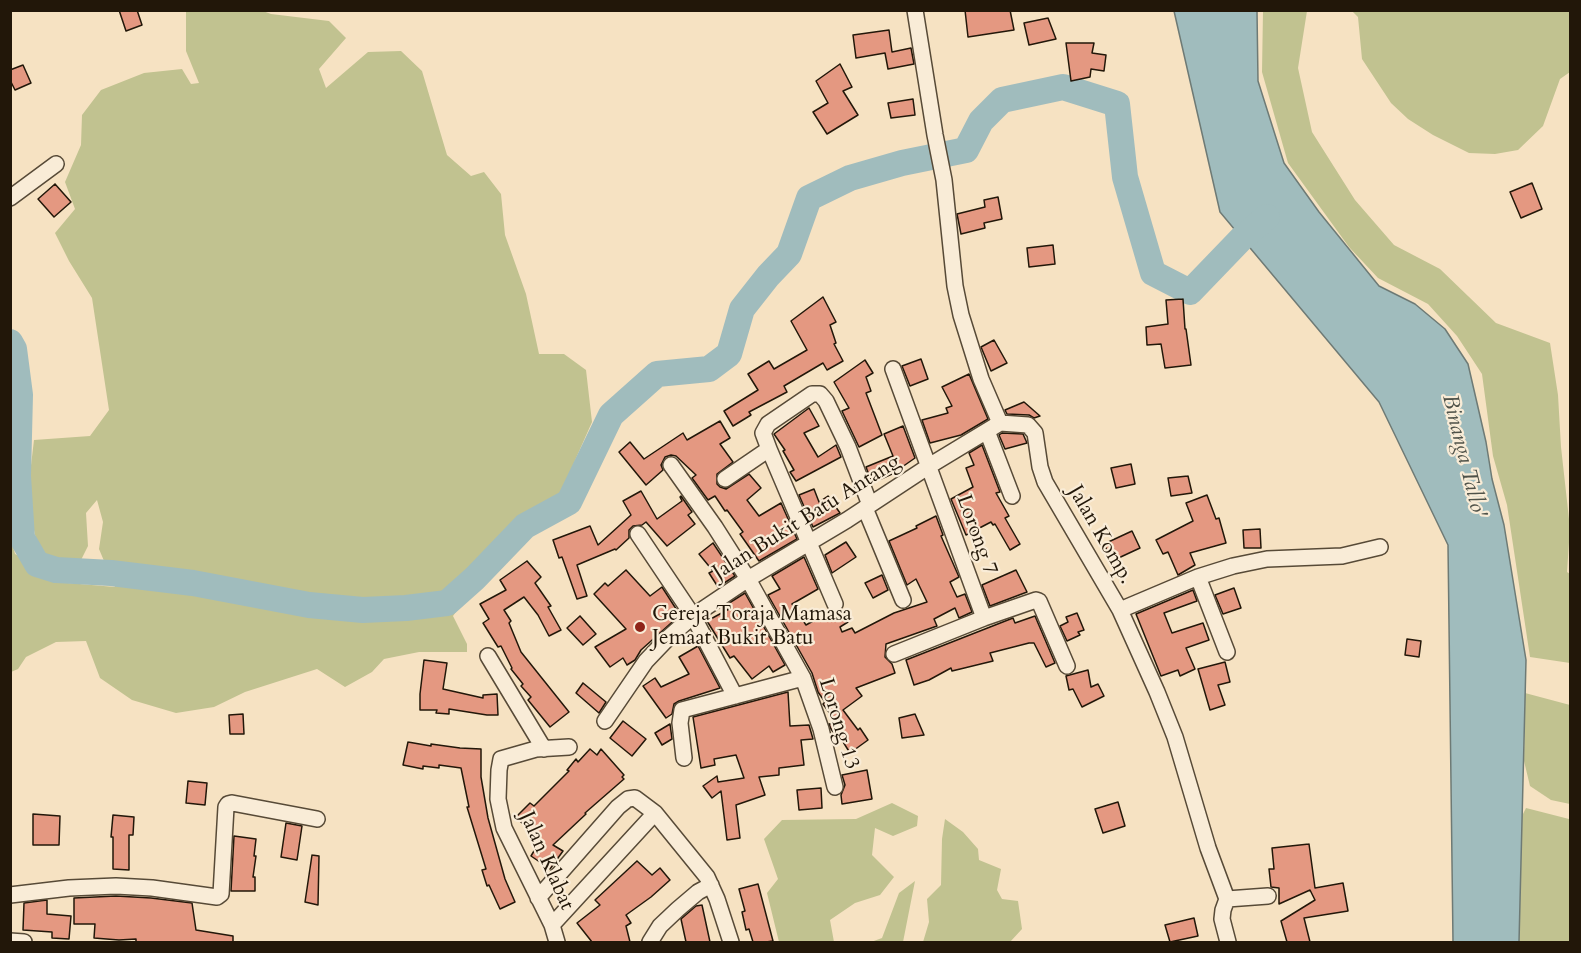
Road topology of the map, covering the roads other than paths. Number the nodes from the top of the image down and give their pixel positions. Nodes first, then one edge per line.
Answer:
1 (918, 11) edge
2 (56, 164) dead end
3 (10, 198) edge
4 (893, 369) dead end
5 (994, 427) junction
6 (769, 450) junction
7 (671, 465) dead end
8 (929, 466) junction
9 (726, 479) dead end
10 (1011, 496) dead end
11 (868, 507) junction
12 (639, 534) dead end
13 (808, 543) junction
14 (1380, 547) dead end
15 (1198, 577) junction
16 (748, 579) junction
17 (903, 600) dead end
18 (835, 604) dead end
19 (1120, 610) junction
20 (693, 616) junction
21 (984, 618) junction
22 (1227, 652) dead end
23 (894, 654) dead end
24 (488, 656) dead end
25 (1067, 666) dead end
26 (803, 678) junction
27 (735, 696) junction
28 (606, 721) dead end
29 (569, 747) dead end
30 (544, 749) junction
31 (684, 758) dead end
32 (835, 787) dead end
33 (655, 813) junction
34 (317, 819) dead end
35 (711, 885) junction
36 (10, 896) edge
37 (1268, 896) dead end
38 (538, 898) junction
39 (1227, 899) junction
40 (552, 925) junction
41 (10, 941) edge
42 (24, 942) edge
43 (557, 942) edge
44 (650, 942) edge
45 (731, 942) edge
46 (1228, 942) edge

1 - 5 street
2 - 3 street
4 - 8 street, Lorong 7
5 - 8 street, Jalan Bukit Batu Antang
5 - 10 street
5 - 19 street, Jalan Komp.
6 - 9 street
6 - 11 street
6 - 13 street
7 - 16 street, Lorong 13
8 - 11 street, Jalan Bukit Batu Antang
8 - 21 street, Lorong 7
11 - 13 street, Jalan Bukit Batu Antang
11 - 17 street
12 - 20 street
13 - 16 street, Jalan Bukit Batu Antang
13 - 18 street
14 - 15 street
15 - 19 street
15 - 22 street
16 - 20 street, Jalan Bukit Batu Antang
16 - 26 street, Lorong 13
19 - 39 street, Jalan Komp.
20 - 27 street
20 - 28 street, Jalan Bukit Batu Antang
21 - 23 street
21 - 25 street
24 - 30 street
26 - 27 street
26 - 32 street, Lorong 13
27 - 31 street
29 - 30 street, Jalan Klabat
30 - 38 street, Jalan Klabat
33 - 35 street
33 - 38 street
33 - 40 street
34 - 36 street
35 - 44 street
35 - 45 street
37 - 39 street
38 - 40 street, Jalan Klabat
39 - 46 street, Jalan Komp.
40 - 43 street, Jalan Klabat
41 - 42 street

